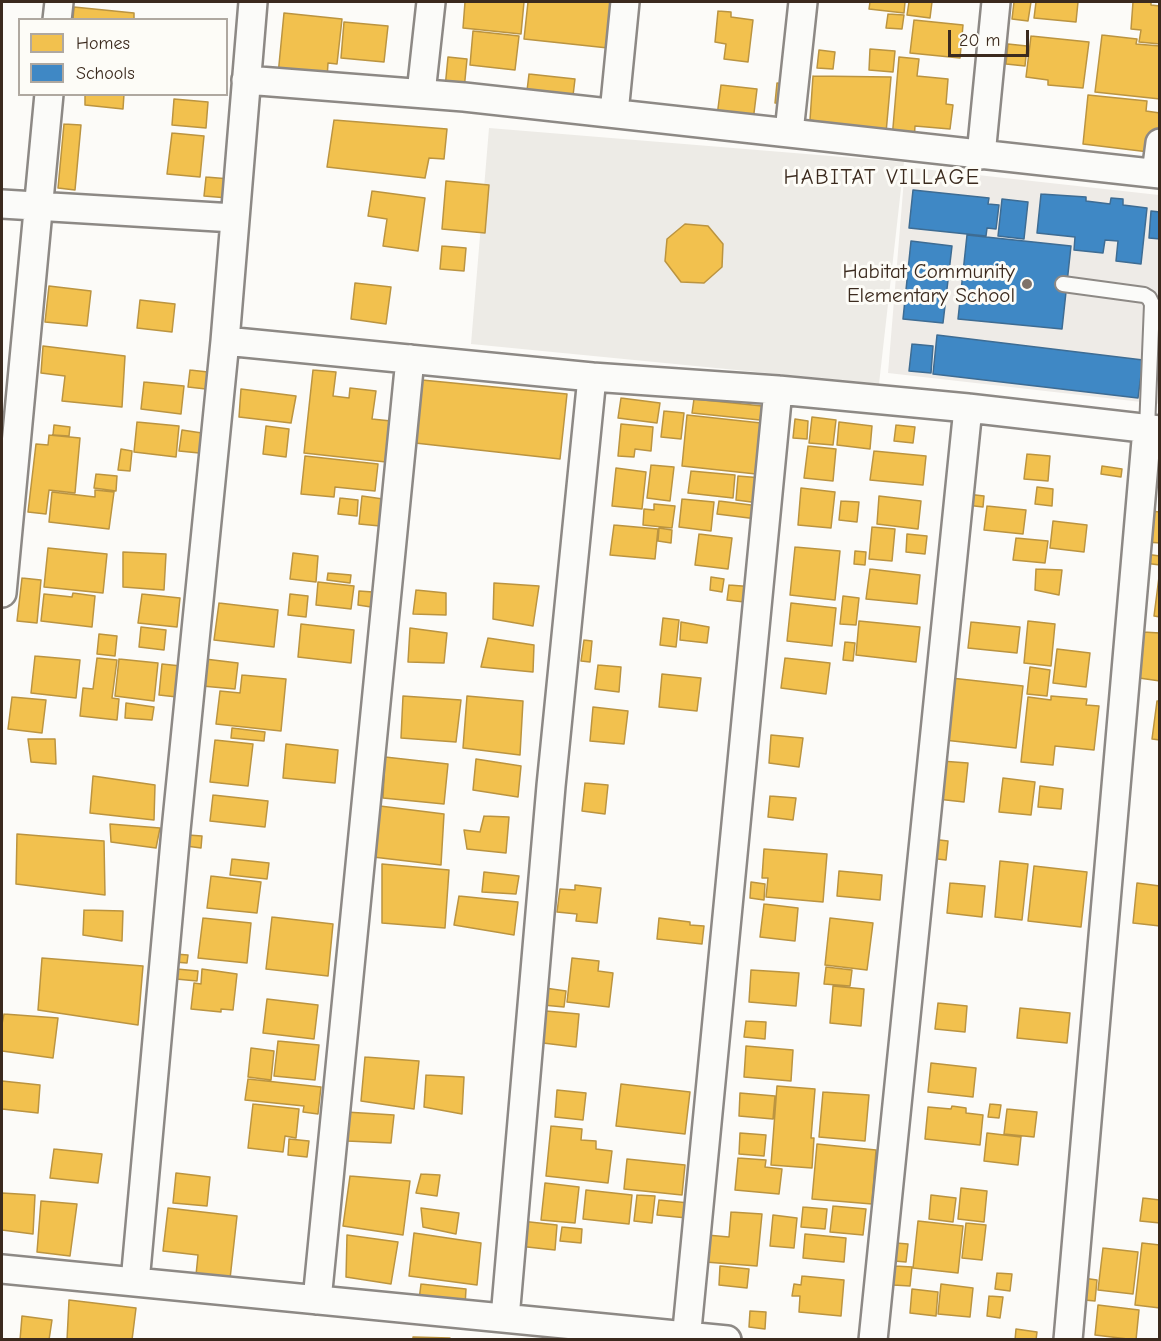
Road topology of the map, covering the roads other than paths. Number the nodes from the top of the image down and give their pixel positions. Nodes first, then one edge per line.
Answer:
1 (59, 2) edge
2 (253, 2) edge
3 (431, 2) edge
4 (625, 2) edge
5 (803, 2) edge
6 (996, 2) edge
7 (57, 18) edge
8 (246, 80) junction
9 (421, 93) junction
10 (49, 96) edge
11 (614, 113) junction
12 (789, 132) junction
13 (1160, 143) edge
14 (981, 155) junction
15 (1158, 173) edge
16 (2, 204) edge
17 (37, 206) junction
18 (234, 218) junction
19 (1063, 284) dead end
20 (225, 341) junction
21 (410, 359) junction
22 (592, 377) junction
23 (778, 390) junction
24 (968, 408) junction
25 (1153, 430) edge
26 (2, 593) edge
27 (2, 1269) edge
28 (135, 1282) junction
29 (317, 1300) junction
30 (505, 1318) junction
31 (686, 1337) edge
32 (727, 1340) edge
33 (873, 1340) edge
34 (1068, 1340) edge

1 - 7 street
2 - 8 street
3 - 9 street
4 - 11 street
5 - 12 street
6 - 14 street
8 - 9 street
8 - 18 street
9 - 11 street
10 - 17 street
11 - 12 street
12 - 14 street
13 - 15 street
14 - 15 street
16 - 17 street
17 - 18 street
17 - 26 street
18 - 20 street
19 - 25 lane
20 - 21 street
20 - 28 street
21 - 22 street
21 - 29 street
22 - 23 street
22 - 30 street
23 - 24 street
23 - 31 street
24 - 25 street
24 - 33 street
25 - 34 street
27 - 28 street
28 - 29 street
29 - 30 street
30 - 31 street
31 - 32 street

